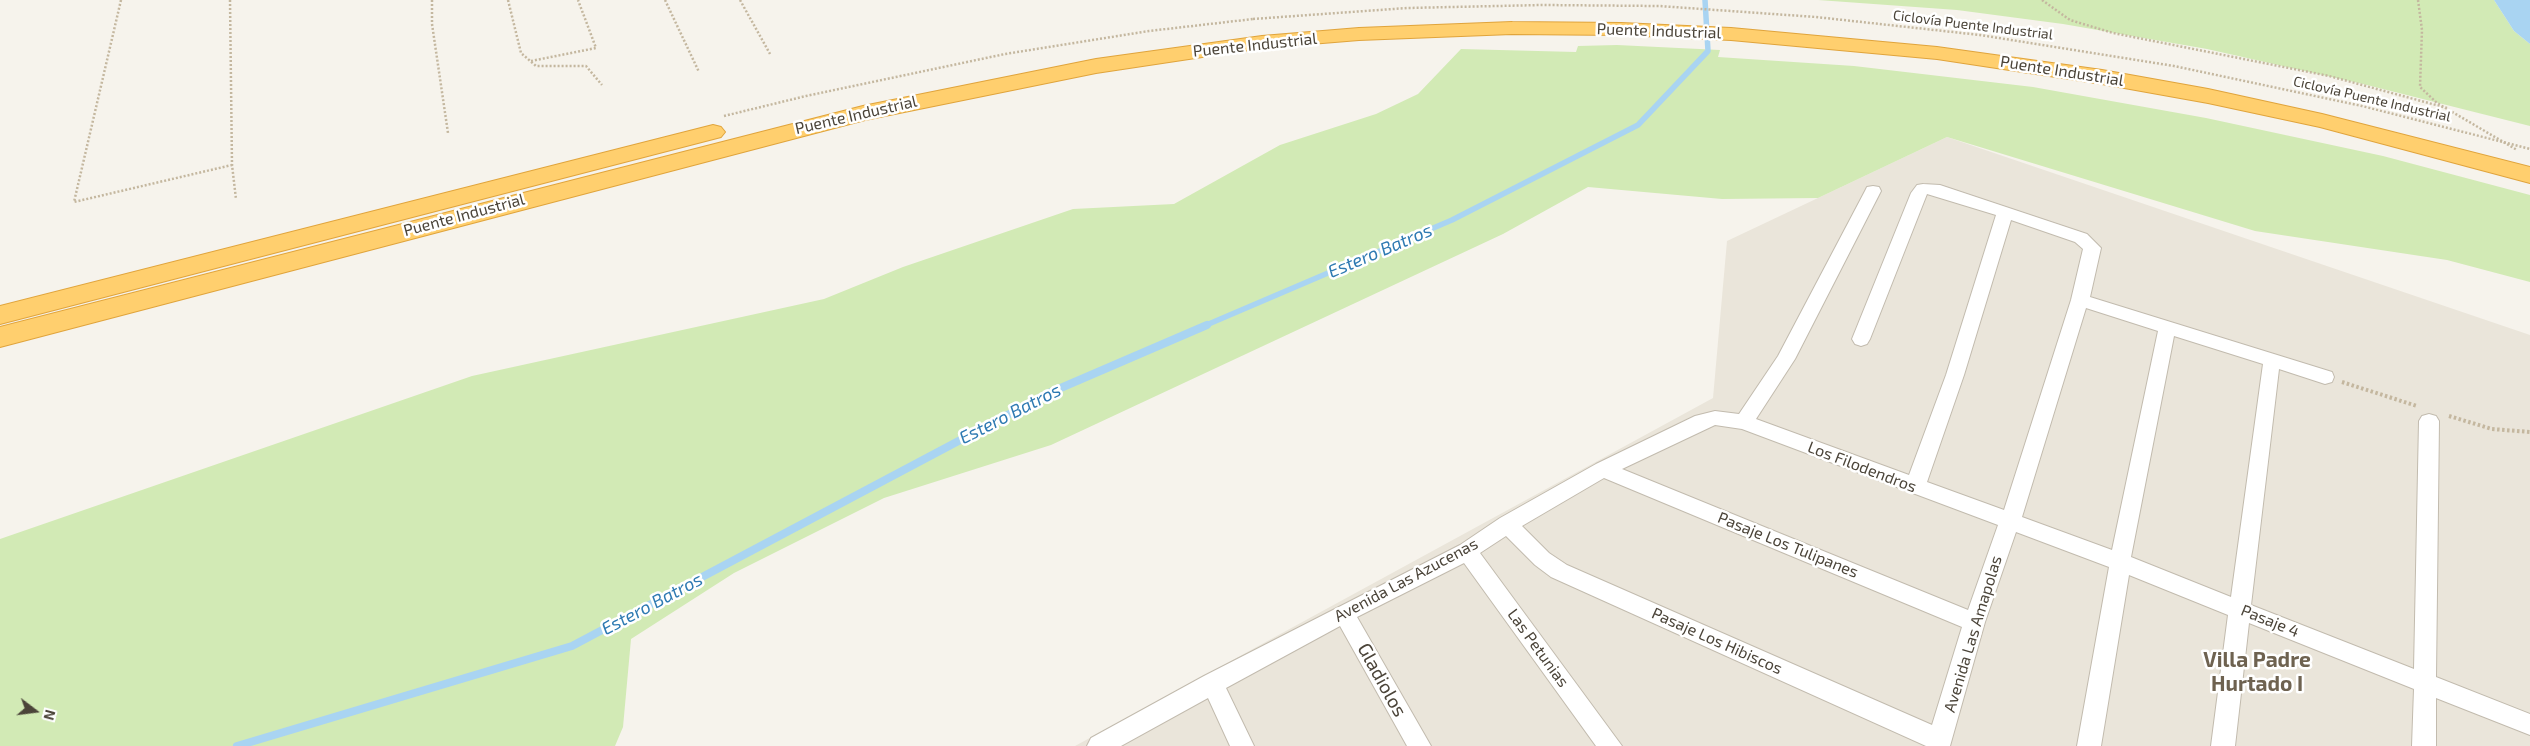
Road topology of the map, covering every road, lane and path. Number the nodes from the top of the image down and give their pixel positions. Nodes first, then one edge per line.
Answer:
1 (121, 0) edge
2 (230, 0) edge
3 (432, 0) edge
4 (508, 0) edge
5 (578, 0) edge
6 (665, 0) edge
7 (740, 0) edge
8 (2042, 0) edge
9 (2418, 0) edge
10 (1258, 30) junction
11 (770, 54) dead end
12 (530, 61) junction
13 (699, 72) dead end
14 (602, 85) dead end
15 (2447, 108) junction
16 (448, 133) dead end
17 (2530, 149) edge
18 (2525, 156) edge
19 (232, 165) junction
20 (2530, 175) edge
21 (1873, 190) dead end
22 (236, 199) dead end
23 (2005, 212) junction
24 (2080, 300) junction
25 (0, 315) edge
26 (2166, 333) dead end
27 (0, 337) edge
28 (1861, 339) dead end
29 (2270, 368) dead end
30 (2325, 377) dead end
31 (1715, 418) joint
32 (2430, 421) dead end
33 (1744, 422) junction
34 (1602, 468) junction
35 (1915, 487) junction
36 (2009, 522) junction
37 (1507, 524) junction
38 (1467, 550) junction
39 (2120, 562) junction
40 (2239, 608) junction
41 (1344, 613) junction
42 (1974, 622) junction
43 (2424, 682) junction
44 (1212, 683) junction
45 (2530, 725) edge
46 (1939, 743) edge
47 (1098, 746) edge
48 (1242, 746) edge
49 (1419, 746) edge
50 (1610, 746) edge
51 (2088, 746) edge
52 (2223, 746) edge
53 (2424, 746) edge

1 - 19 path
2 - 19 path
3 - 16 path
4 - 12 path
5 - 12 path
6 - 13 path
7 - 11 path
8 - 15 path
9 - 15 path
10 - 17 path, Ciclovía Puente Industrial, bridge
10 - 18 highway, Puente Industrial
10 - 20 highway, Puente Industrial
10 - 25 highway, Puente Industrial
10 - 27 highway, Puente Industrial
12 - 14 path
15 - 18 path
19 - 22 path
21 - 33 street
23 - 24 street, Avenida Las Amapolas
23 - 28 street
23 - 35 street
24 - 30 street
24 - 36 street, Avenida Las Amapolas
26 - 39 street
29 - 40 street
31 - 33 street, Los Filodendros
31 - 34 street, Avenida Las Azucenas
32 - 43 street
33 - 35 street, Los Filodendros
34 - 37 street, Avenida Las Azucenas
34 - 42 street, Pasaje Los Tulipanes
35 - 36 street, Los Filodendros
36 - 39 street, Pasaje 4
36 - 42 street, Avenida Las Amapolas
37 - 38 street, Avenida Las Azucenas
37 - 46 street, Pasaje Los Hibiscos
38 - 41 street, Avenida Las Azucenas
38 - 50 street, Las Petunias
39 - 40 street, Pasaje 4
39 - 51 street
40 - 43 street, Pasaje 4
40 - 52 street
41 - 44 street, Avenida Las Azucenas
41 - 49 street, Gladiolos
42 - 46 street, Avenida Las Amapolas
43 - 45 street, Pasaje 4
43 - 53 street
44 - 47 street, Avenida Las Azucenas
44 - 48 street

